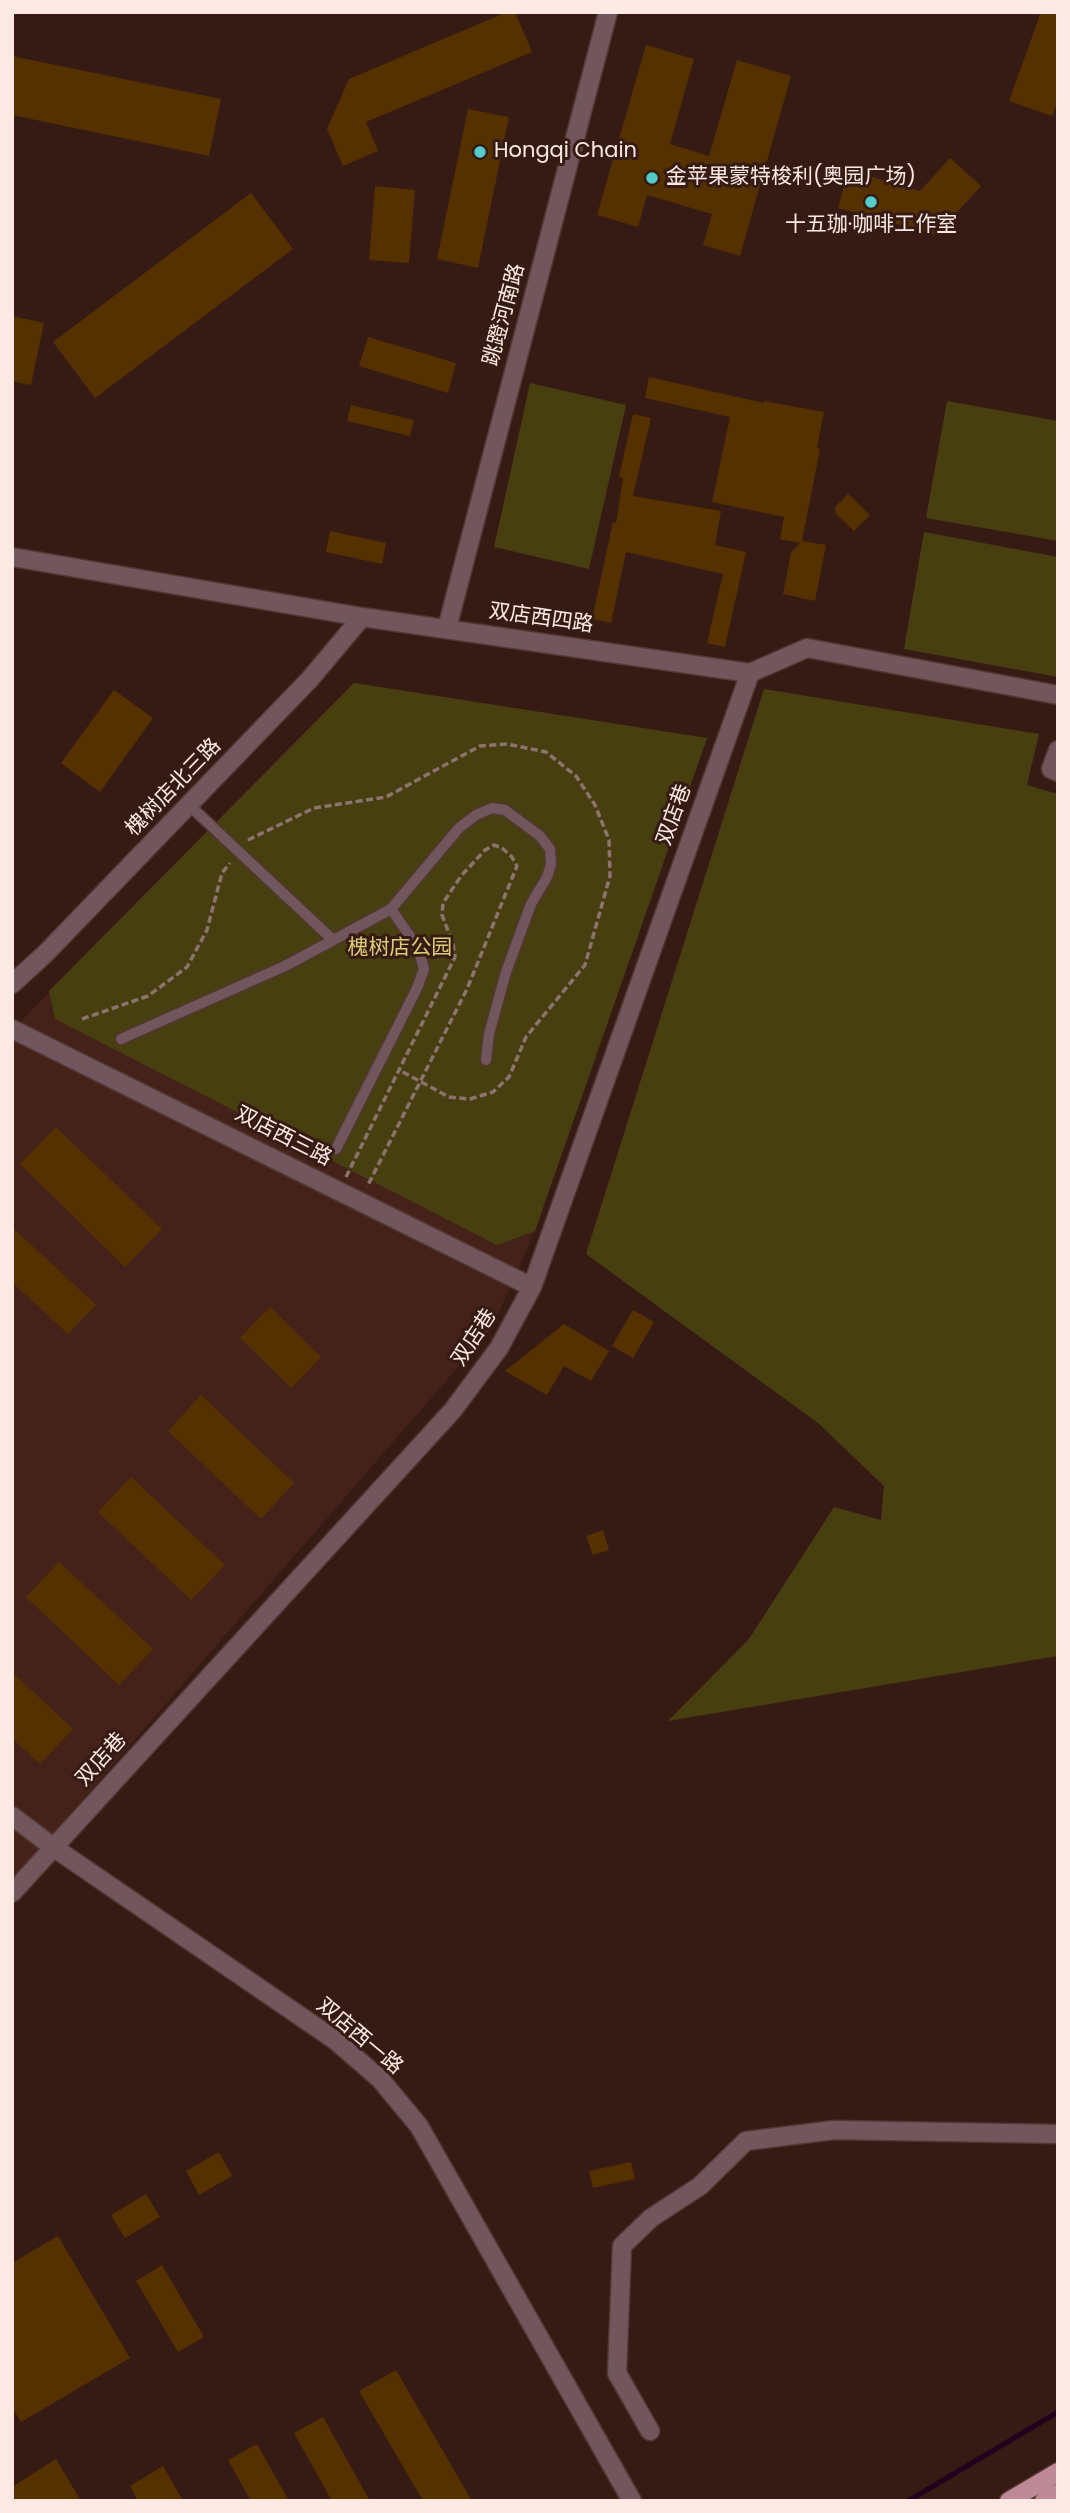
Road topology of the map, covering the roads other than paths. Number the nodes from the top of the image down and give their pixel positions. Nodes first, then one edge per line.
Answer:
1 (608, 12) edge
2 (12, 557) edge
3 (362, 617) junction
4 (447, 628) junction
5 (750, 673) junction
6 (1058, 695) edge
7 (1058, 750) edge
8 (1058, 772) edge
9 (189, 805) junction
10 (391, 909) junction
11 (333, 940) junction
12 (12, 984) edge
13 (12, 1030) edge
14 (121, 1039) dead end
15 (486, 1060) dead end
16 (336, 1149) dead end
17 (532, 1287) junction
18 (12, 1816) edge
19 (53, 1847) junction
20 (12, 1894) edge
21 (1058, 2134) edge
22 (650, 2431) dead end
23 (1058, 2472) edge
24 (1058, 2493) edge
25 (632, 2501) edge
26 (1009, 2501) edge
27 (1044, 2501) edge

1 - 4 street, 跳蹬河南路
2 - 3 street, 双店西四路
3 - 4 street, 双店西四路
3 - 9 street, 槐树店北三路
4 - 5 street, 双店西四路
5 - 6 street
5 - 17 street, 双店巷
7 - 8 street
9 - 11 lane
9 - 12 street, 槐树店北三路
10 - 11 lane
10 - 15 lane
10 - 16 lane
11 - 14 lane
13 - 17 street, 双店西三路
17 - 19 street, 双店巷
18 - 19 street, 双店西一路
19 - 20 street, 双店巷
19 - 25 street, 双店西一路
21 - 22 street
23 - 26 main road
24 - 27 main road

